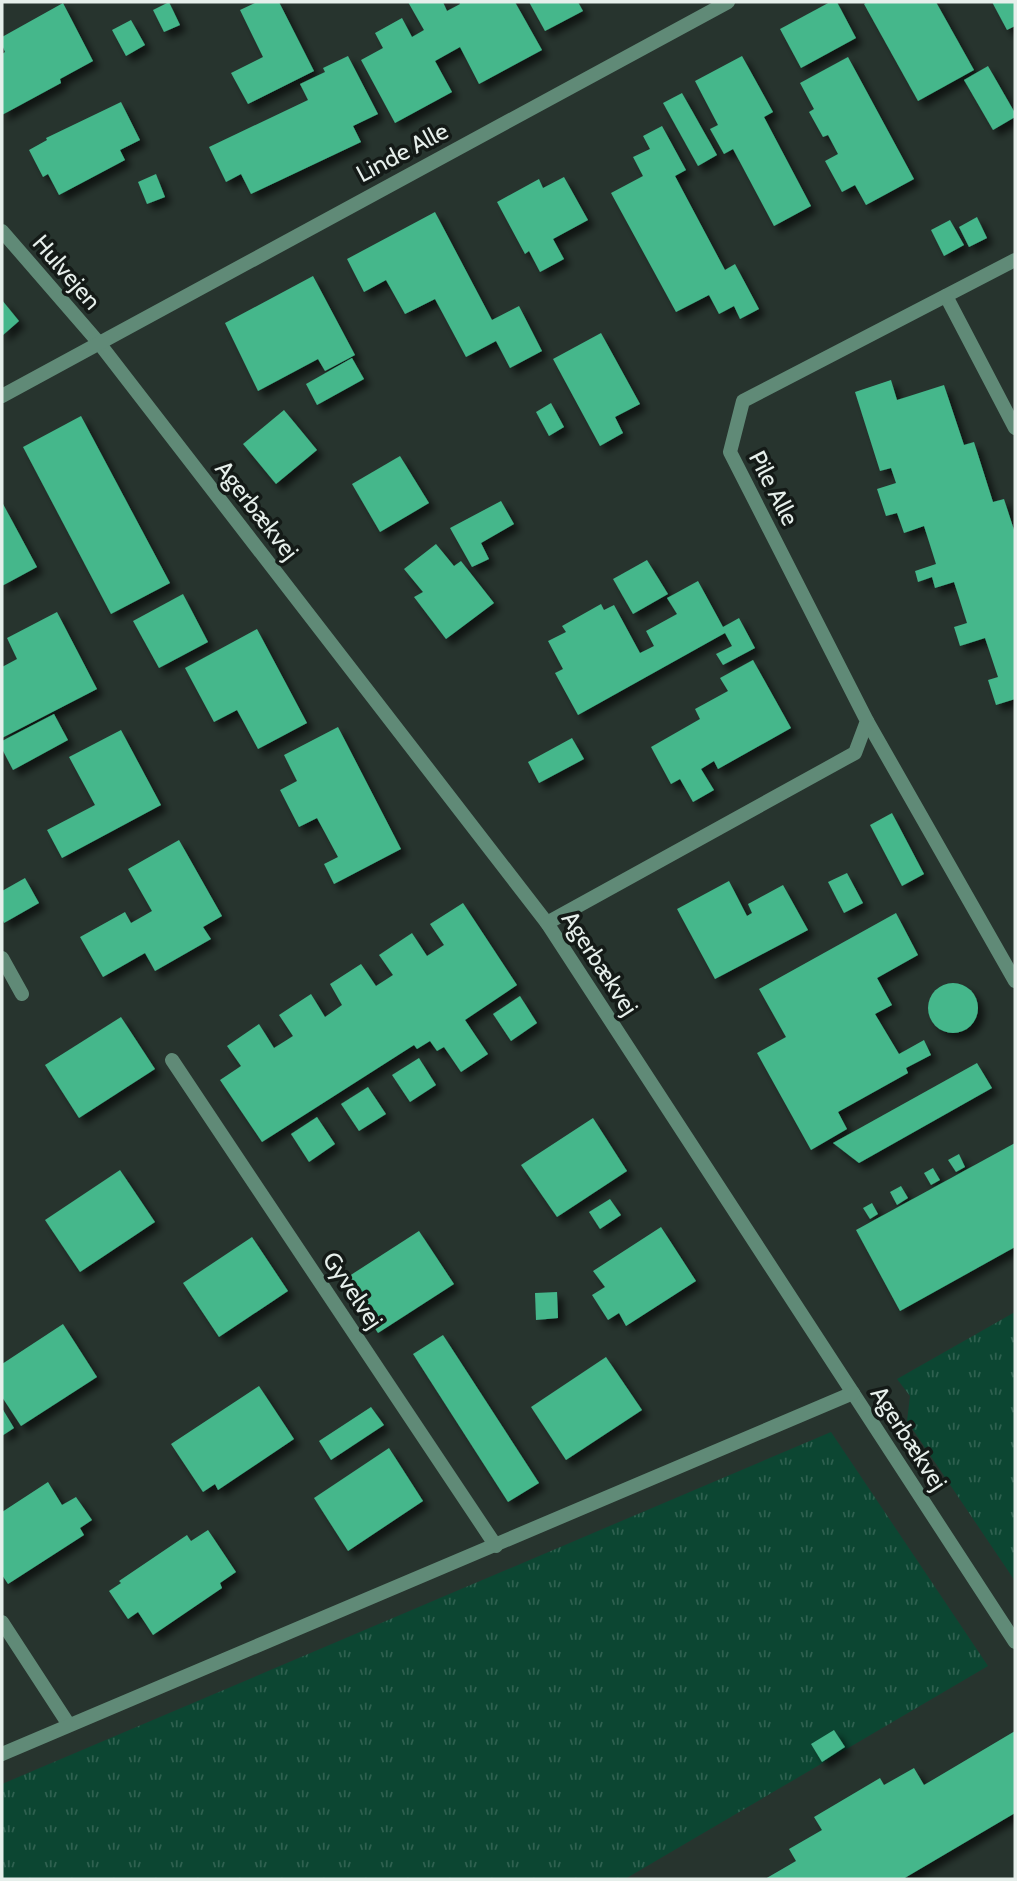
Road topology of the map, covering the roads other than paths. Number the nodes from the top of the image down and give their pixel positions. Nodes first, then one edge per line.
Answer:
1 (728, 2) edge
2 (2, 231) edge
3 (1015, 260) edge
4 (946, 296) junction
5 (99, 343) junction
6 (2, 396) edge
7 (1015, 428) edge
8 (867, 720) junction
9 (547, 923) junction
10 (2, 958) edge
11 (1015, 981) edge
12 (22, 994) dead end
13 (172, 1060) dead end
14 (853, 1393) junction
15 (496, 1546) junction
16 (2, 1622) edge
17 (1015, 1643) edge
18 (69, 1725) junction
19 (2, 1754) edge

1 - 5 street, Linde Alle
2 - 5 street, Hulvejen
3 - 4 street, Pile Alle
4 - 7 street
4 - 8 street, Pile Alle
5 - 6 street, Linde Alle
5 - 9 street, Agerbækvej
8 - 9 street
8 - 11 street, Pile Alle
9 - 14 street, Agerbækvej
10 - 12 street
13 - 15 street, Gyvelvej
14 - 15 street
14 - 17 street, Agerbækvej
15 - 18 street
16 - 18 street
18 - 19 street

